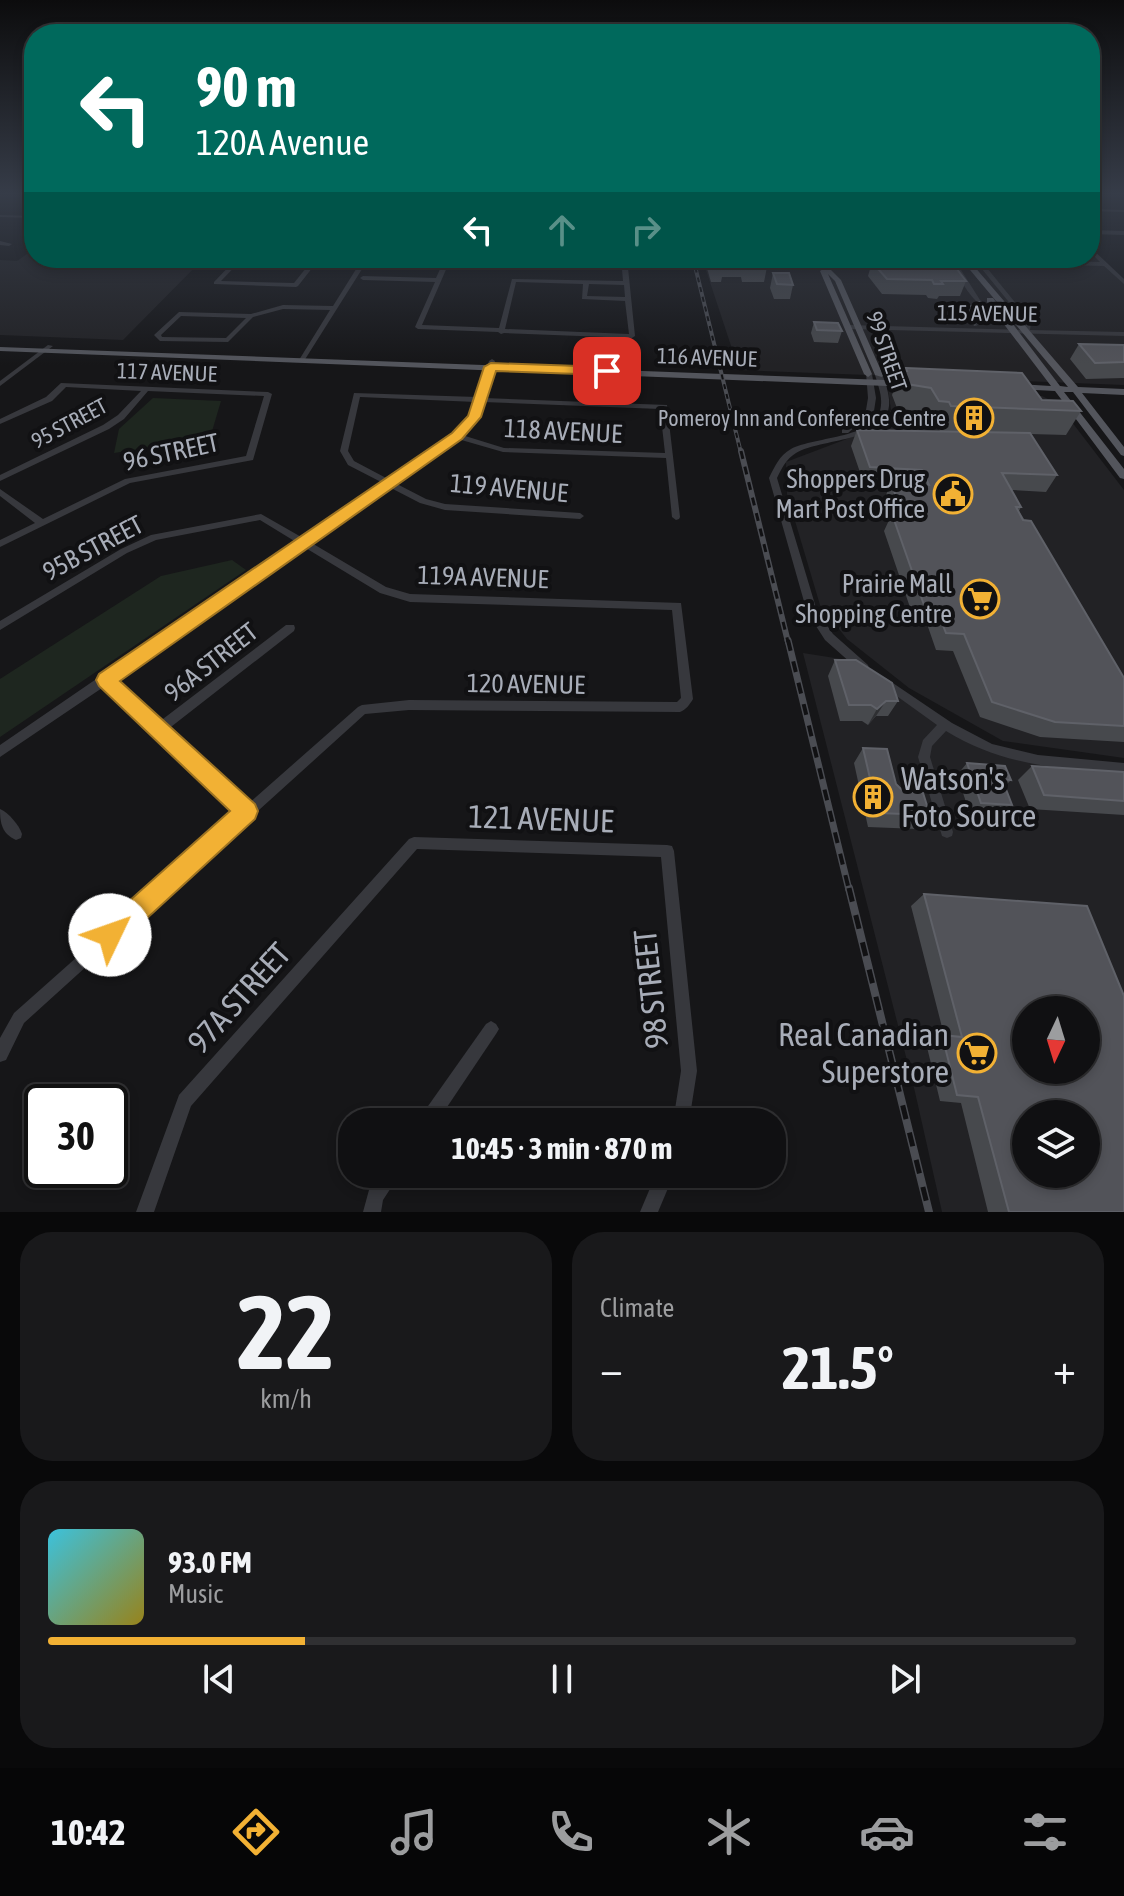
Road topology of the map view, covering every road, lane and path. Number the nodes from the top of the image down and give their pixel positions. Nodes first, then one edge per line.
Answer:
1 (1100, 259) edge
2 (1100, 264) edge
3 (1105, 264) junction
4 (230, 268) edge
5 (309, 268) edge
6 (360, 268) edge
7 (443, 268) edge
8 (625, 268) edge
9 (821, 268) edge
10 (825, 268) edge
11 (957, 268) edge
12 (971, 268) joint
13 (984, 268) edge
14 (990, 276) junction
15 (363, 278) dead end
16 (438, 280) junction
17 (586, 282) junction
18 (1124, 282) edge
19 (627, 283) junction
20 (982, 284) junction
21 (987, 297) junction
22 (629, 299) junction
23 (978, 301) junction
24 (335, 308) junction
25 (999, 311) junction
26 (251, 316) junction
27 (849, 327) junction
28 (859, 327) junction
29 (1012, 331) junction
30 (501, 332) junction
31 (1026, 332) junction
32 (1124, 334) edge
33 (0, 347) edge
34 (47, 348) junction
35 (304, 357) junction
36 (491, 364) junction
37 (1039, 365) junction
38 (868, 378) junction
39 (880, 379) junction
40 (924, 380) edge
41 (1024, 382) junction
42 (0, 384) edge
43 (1124, 385) edge
44 (1011, 386) junction
45 (1055, 386) junction
46 (1072, 387) junction
47 (146, 389) junction
48 (268, 394) joint
49 (1124, 394) edge
50 (480, 400) junction
51 (1076, 413) junction
52 (0, 422) edge
53 (1103, 427) junction
54 (457, 436) junction
55 (835, 437) junction
56 (1124, 453) edge
57 (669, 456) junction
58 (1124, 476) edge
59 (0, 478) edge
60 (391, 483) junction
61 (0, 492) edge
62 (580, 516) dead end
63 (261, 517) joint
64 (676, 517) dead end
65 (40, 522) junction
66 (0, 544) edge
67 (302, 544) junction
68 (0, 626) edge
69 (290, 628) dead end
70 (106, 680) junction
71 (687, 699) joint
72 (945, 724) junction
73 (158, 730) junction
74 (0, 752) edge
75 (1124, 768) edge
76 (246, 811) junction
77 (0, 815) edge
78 (947, 832) dead end
79 (16, 834) dead end
80 (414, 843) joint
81 (667, 851) joint
82 (491, 1029) dead end
83 (0, 1054) edge
84 (437, 1108) edge
85 (683, 1108) edge
86 (381, 1188) edge
87 (659, 1188) edge
88 (145, 1212) edge
89 (372, 1212) edge
90 (649, 1212) edge

1 - 3 street
2 - 3 street
3 - 18 street
4 - 5 street
6 - 24 street
7 - 16 street
8 - 19 street
9 - 27 main road, 99 STREET
10 - 28 main road, 99 STREET
11 - 23 street
12 - 14 main road
12 - 20 main road
13 - 14 street
14 - 31 street
15 - 16 street
16 - 30 street
17 - 19 street
17 - 22 street
17 - 30 street
19 - 22 street
20 - 21 main road
20 - 31 main road
21 - 23 main road
21 - 25 main road
22 - 30 street
23 - 25 street
24 - 26 street
24 - 35 street
25 - 29 main road
26 - 26 street
27 - 28 street, 115 AVENUE
27 - 38 main road, 99 STREET
28 - 29 street, 115 AVENUE
28 - 39 main road, 99 STREET
29 - 31 street, 115 AVENUE
29 - 37 main road
31 - 32 street, 115 AVENUE
31 - 46 main road
33 - 34 main road, 116 AVENUE
34 - 35 main road, 116 AVENUE
34 - 42 street
35 - 36 main road, 116 AVENUE
36 - 38 main road, 116 AVENUE
36 - 50 street
37 - 41 main road
37 - 45 main road
38 - 39 main road, 116 AVENUE
38 - 55 street, 99 STREET
39 - 40 main road, 116 AVENUE
39 - 55 street, 99 STREET
41 - 44 main road
41 - 45 main road
43 - 46 main road
44 - 45 main road
44 - 51 main road
45 - 46 main road
45 - 51 main road
46 - 49 main road
46 - 53 main road
47 - 48 street, 117 AVENUE
47 - 52 street, 117 AVENUE
47 - 59 street, 95 STREET
48 - 65 street, 96 STREET
49 - 53 main road
50 - 54 street
50 - 57 street
50 - 60 street
51 - 58 main road
53 - 56 main road
54 - 57 street, 118 AVENUE
54 - 60 street
55 - 72 street, 99 STREET
57 - 64 street
60 - 62 street, 119 AVENUE
60 - 67 street
61 - 65 street
63 - 67 street, 119A AVENUE
63 - 68 street, 95B STREET
65 - 66 street, 96 STREET
67 - 70 street
67 - 71 street, 119A AVENUE
69 - 73 street, 96A STREET
70 - 73 street
70 - 74 street
71 - 76 street, 120 AVENUE
72 - 75 street
72 - 78 street
73 - 76 street
76 - 83 street
77 - 79 street
80 - 81 street, 121 AVENUE
80 - 88 street, 97A STREET
81 - 85 street, 98 STREET
82 - 84 street
86 - 89 street
87 - 90 street

